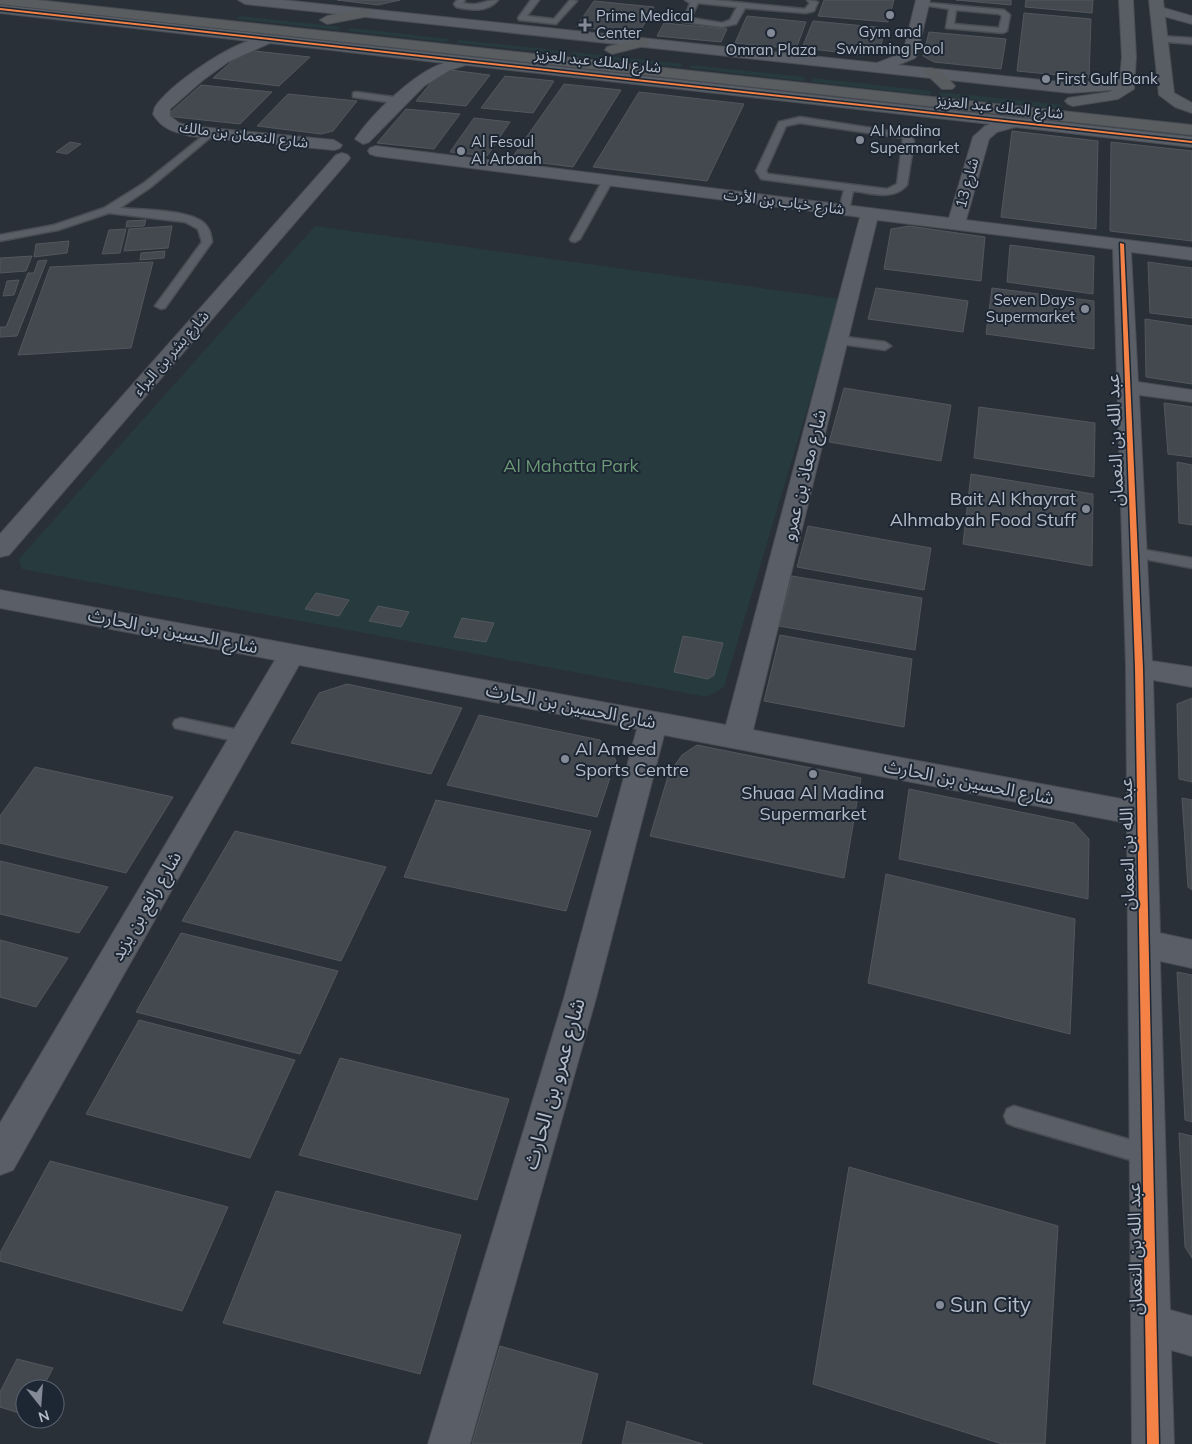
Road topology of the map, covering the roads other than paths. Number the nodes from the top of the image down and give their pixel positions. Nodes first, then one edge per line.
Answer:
1 (245, 0) edge
2 (461, 0) edge
3 (494, 0) edge
4 (535, 0) edge
5 (689, 0) edge
6 (811, 0) edge
7 (1126, 0) edge
8 (0, 1) edge
9 (573, 1) edge
10 (695, 1) edge
11 (923, 2) edge
12 (742, 5) junction
13 (1156, 5) edge
14 (953, 7) junction
15 (0, 9) edge
16 (232, 10) dead end
17 (365, 13) junction
18 (327, 20) junction
19 (204, 22) junction
20 (1192, 22) edge
21 (544, 26) junction
22 (1159, 33) junction
23 (227, 34) junction
24 (275, 40) junction
25 (1192, 41) edge
26 (643, 42) junction
27 (612, 50) junction
28 (228, 54) junction
29 (415, 55) junction
30 (910, 55) junction
31 (1129, 57) junction
32 (471, 61) junction
33 (880, 67) junction
34 (930, 72) junction
35 (427, 75) junction
36 (721, 79) junction
37 (1165, 81) junction
38 (1127, 84) junction
39 (690, 85) junction
40 (947, 86) junction
41 (356, 94) dead end
42 (401, 101) junction
43 (1073, 101) junction
44 (932, 102) junction
45 (1129, 106) dead end
46 (1192, 108) edge
47 (1165, 110) dead end
48 (1192, 113) edge
49 (958, 116) junction
50 (1016, 122) junction
51 (1192, 130) edge
52 (209, 134) junction
53 (978, 141) junction
54 (1192, 142) edge
55 (369, 145) junction
56 (338, 152) junction
57 (608, 180) junction
58 (849, 188) junction
59 (109, 210) junction
60 (844, 210) junction
61 (870, 213) junction
62 (956, 224) junction
63 (0, 238) edge
64 (575, 239) dead end
65 (1122, 244) junction
66 (1192, 254) edge
67 (161, 306) dead end
68 (838, 340) junction
69 (885, 346) dead end
70 (1128, 387) junction
71 (1192, 396) edge
72 (0, 549) edge
73 (1134, 553) junction
74 (1192, 563) edge
75 (0, 599) edge
76 (292, 654) junction
77 (1139, 668) junction
78 (1192, 677) edge
79 (653, 722) junction
80 (181, 724) dead end
81 (244, 737) junction
82 (737, 738) junction
83 (1141, 814) junction
84 (1144, 944) junction
85 (1192, 954) edge
86 (1014, 1116) dead end
87 (1148, 1155) junction
88 (0, 1157) edge
89 (1151, 1324) junction
90 (1192, 1336) edge
91 (449, 1444) edge
92 (1153, 1444) edge

1 - 17 street, شارع الملك عبد العزيز
2 - 3 lane
4 - 21 lane
5 - 10 lane
6 - 12 lane
7 - 31 street
8 - 19 highway, شارع الملك عبد العزيز
9 - 21 lane
10 - 12 lane
10 - 12 lane
11 - 14 lane
11 - 30 street
13 - 20 street
13 - 22 street
14 - 14 lane
15 - 23 street, شارع الملك عبد العزيز
16 - 18 highway, شارع الملك عبد العزيز
17 - 18 highway
17 - 21 street, شارع الملك عبد العزيز
18 - 27 highway, شارع الملك عبد العزيز
19 - 23 street
19 - 36 highway, شارع الملك عبد العزيز
20 - 22 street
21 - 26 street, شارع الملك عبد العزيز
22 - 25 lane
22 - 37 street
23 - 24 street, شارع الملك عبد العزيز
23 - 28 street
24 - 28 street, شارع النعمان بن مالك
24 - 29 street, شارع الملك عبد العزيز
26 - 27 highway
26 - 33 street, شارع الملك عبد العزيز
27 - 40 highway, شارع الملك عبد العزيز
28 - 52 street, شارع النعمان بن مالك
29 - 32 street, شارع الملك عبد العزيز
29 - 35 street
30 - 33 street
30 - 34 street
31 - 37 street
31 - 38 street
32 - 35 street
32 - 39 street, شارع الملك عبد العزيز
33 - 34 street, شارع الملك عبد العزيز
34 - 38 street, شارع الملك عبد العزيز
34 - 40 highway
35 - 42 street
36 - 39 highway
36 - 44 highway, شارع الملك عبد العزيز
37 - 46 street
38 - 43 street
39 - 49 street, شارع الملك عبد العزيز
40 - 43 highway, شارع الملك عبد العزيز
41 - 42 lane
42 - 55 street
43 - 45 highway, شارع الملك عبد العزيز
44 - 49 highway
44 - 51 highway, شارع الملك عبد العزيز
47 - 48 highway
49 - 50 street, شارع الملك عبد العزيز
49 - 53 street, شارع 13
50 - 53 street, شارع 13
50 - 54 street, شارع الملك عبد العزيز
52 - 56 street, شارع النعمان بن مالك
52 - 59 lane
53 - 62 street, شارع 13
55 - 56 street, شارع النعمان بن مالك
55 - 57 street, شارع خباب بن الأرت
56 - 72 street, شارع بشر بن البراء
57 - 60 street, شارع خباب بن الأرت
57 - 64 lane
58 - 58 lane
58 - 60 lane
59 - 63 lane
59 - 67 lane
60 - 61 street, شارع خباب بن الأرت
61 - 62 street, شارع خباب بن الأرت
61 - 68 street, شارع معاذ بن عمرو
62 - 65 street, شارع خباب بن الأرت
65 - 66 street, شارع خباب بن الأرت
65 - 70 street, عبد الله بن النعمان
68 - 69 lane
68 - 82 street, شارع معاذ بن عمرو
70 - 71 street
70 - 73 street, عبد الله بن النعمان
73 - 74 lane
73 - 77 street, عبد الله بن النعمان
75 - 76 street, شارع الحسين بن الحارث
76 - 79 street, شارع الحسين بن الحارث
76 - 81 street, شارع رافع بن يزيد
77 - 78 street
77 - 83 street, عبد الله بن النعمان
79 - 82 street, شارع الحسين بن الحارث
79 - 91 street, شارع عمرو بن الحارث
80 - 81 lane
81 - 88 street, شارع رافع بن يزيد
82 - 83 street, شارع الحسين بن الحارث
83 - 84 street, عبد الله بن النعمان
84 - 85 street
84 - 87 street, عبد الله بن النعمان
86 - 87 lane
87 - 89 street, عبد الله بن النعمان
89 - 90 street
89 - 92 street, عبد الله بن النعمان

